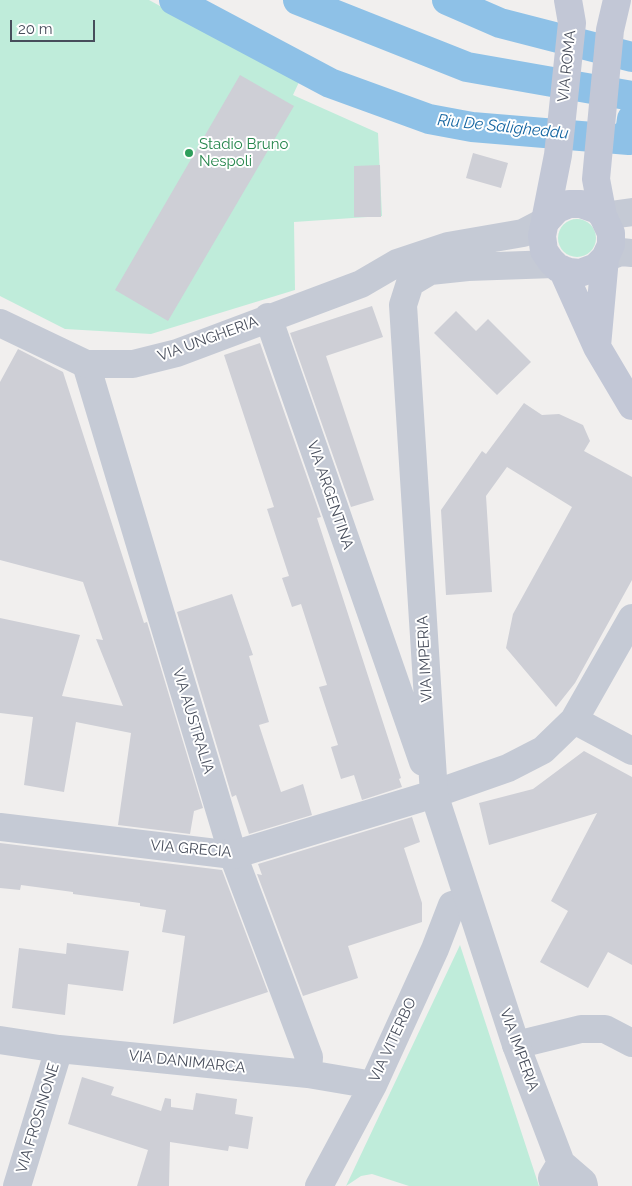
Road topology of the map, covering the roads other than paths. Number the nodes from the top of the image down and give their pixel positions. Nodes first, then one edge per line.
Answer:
1 (617, 0) edge
2 (570, 11) edge
3 (632, 212) edge
4 (604, 216) junction
5 (546, 221) junction
6 (632, 253) edge
7 (605, 258) junction
8 (558, 266) junction
9 (361, 284) junction
10 (403, 305) junction
11 (268, 317) junction
12 (3, 331) edge
13 (597, 347) junction
14 (86, 364) junction
15 (632, 406) edge
16 (632, 618) edge
17 (426, 664) junction
18 (392, 674) junction
19 (574, 720) junction
20 (632, 751) edge
21 (434, 794) junction
22 (0, 827) edge
23 (232, 855) junction
24 (468, 900) junction
25 (0, 1040) edge
26 (632, 1043) edge
27 (516, 1045) junction
28 (59, 1049) junction
29 (308, 1074) junction
30 (373, 1085) junction
31 (557, 1174) edge
32 (16, 1186) edge
33 (319, 1186) edge
34 (584, 1186) edge

1 - 4 main road
2 - 5 main road, VIA ROMA
3 - 4 street
4 - 5 main road
4 - 7 main road
5 - 8 main road
5 - 9 street, VIA UNGHERIA
6 - 7 street
7 - 8 main road
7 - 13 main road
8 - 10 street, VIA IMPERIA
8 - 13 main road
9 - 10 street
9 - 11 street, VIA UNGHERIA
10 - 17 street, VIA IMPERIA
11 - 14 street, VIA UNGHERIA
11 - 18 street, VIA ARGENTINA
12 - 14 street, VIA UNGHERIA
13 - 15 main road
14 - 23 street, VIA AUSTRALIA
16 - 19 street, VIA GRECIA
17 - 18 street
17 - 21 street, VIA IMPERIA
18 - 21 street, VIA ARGENTINA
19 - 20 street
19 - 21 street, VIA GRECIA
21 - 23 street, VIA GRECIA
21 - 24 street, VIA IMPERIA
22 - 23 street, VIA GRECIA
23 - 29 street, VIA AUSTRALIA
24 - 27 street, VIA IMPERIA
24 - 30 street, VIA VITERBO
25 - 28 street, VIA DANIMARCA
26 - 27 street
27 - 31 street, VIA IMPERIA
28 - 29 street, VIA DANIMARCA
28 - 32 street, VIA FROSINONE
29 - 30 street, VIA DANIMARCA
30 - 33 street, VIA VITERBO
31 - 34 street, VIA IMPERIA

